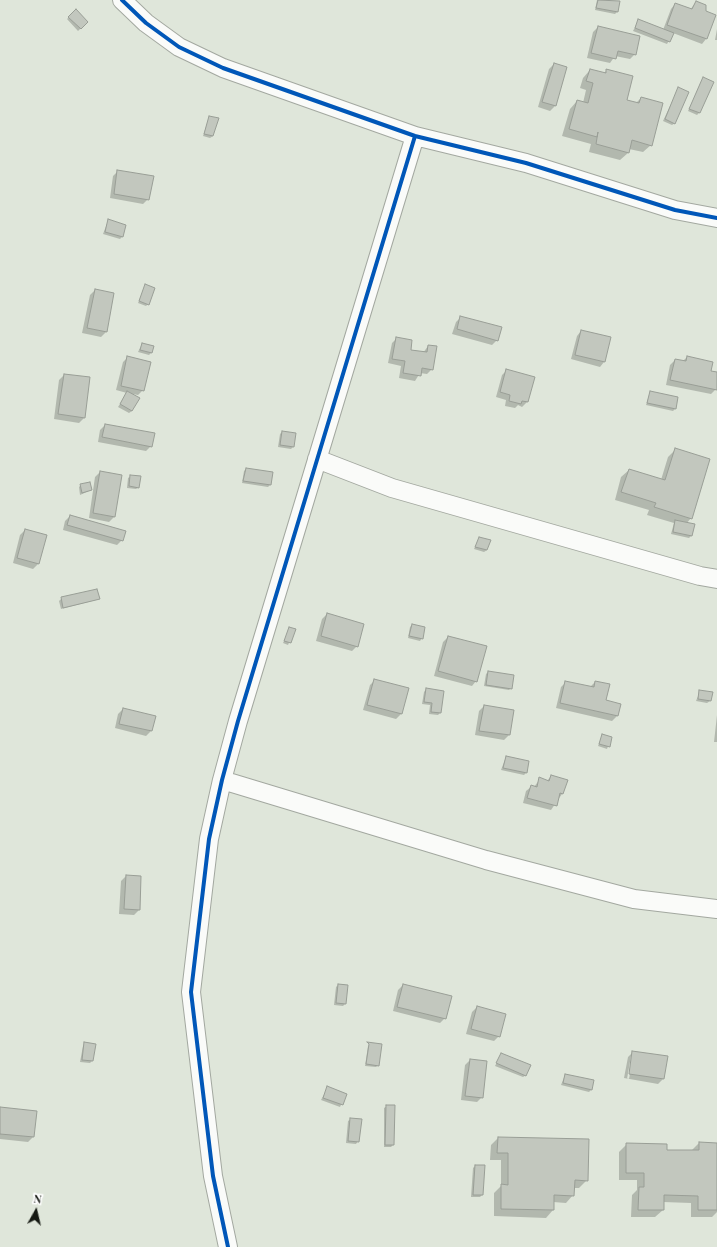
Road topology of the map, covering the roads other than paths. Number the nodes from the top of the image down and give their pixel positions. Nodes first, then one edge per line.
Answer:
1 (122, 0) edge
2 (414, 136) junction
3 (717, 218) edge
4 (317, 459) junction
5 (717, 579) edge
6 (222, 780) junction
7 (717, 910) edge
8 (228, 1247) edge

1 - 2 street
2 - 3 street
2 - 4 street
4 - 5 street
4 - 6 street
6 - 7 street
6 - 8 street

